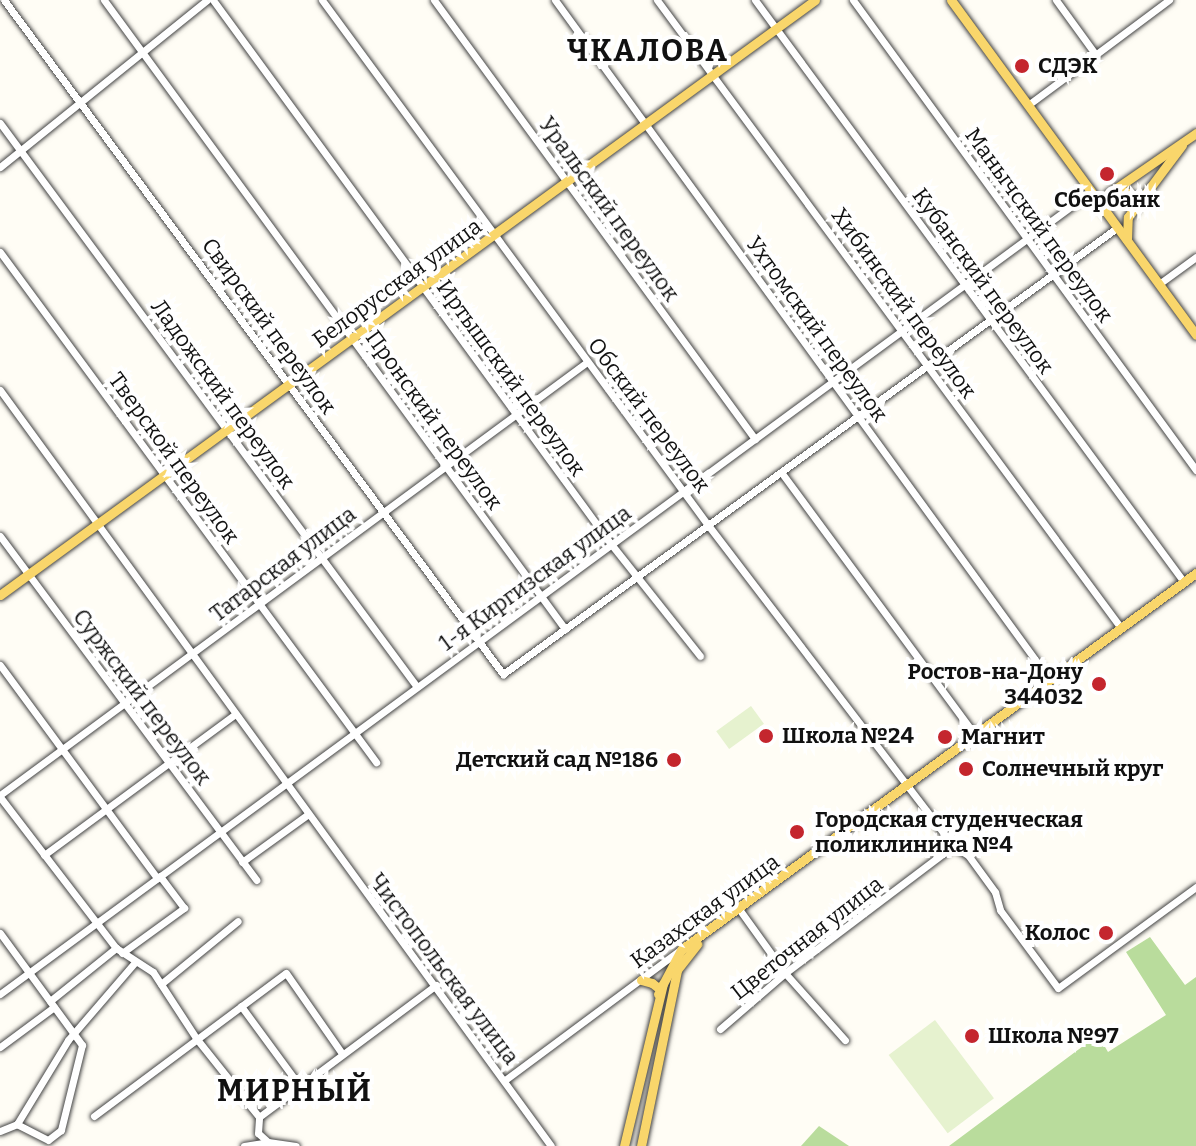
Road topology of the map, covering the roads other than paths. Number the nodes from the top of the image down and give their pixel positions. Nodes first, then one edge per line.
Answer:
1 (4, 0) edge
2 (104, 0) edge
3 (207, 0) edge
4 (213, 0) edge
5 (322, 0) edge
6 (434, 0) edge
7 (555, 0) edge
8 (657, 0) edge
9 (755, 0) edge
10 (815, 0) edge
11 (853, 0) edge
12 (951, 0) edge
13 (1056, 0) edge
14 (1169, 0) edge
15 (1158, 3) edge
16 (776, 29) junction
17 (142, 52) junction
18 (1096, 55) junction
19 (713, 75) junction
20 (81, 102) junction
21 (1028, 105) junction
22 (0, 123) edge
23 (645, 124) junction
24 (1196, 133) edge
25 (1183, 142) junction
26 (20, 151) junction
27 (0, 167) edge
28 (1085, 180) junction
29 (566, 181) junction
30 (1113, 190) junction
31 (1092, 191) junction
32 (1106, 212) junction
33 (1130, 214) junction
34 (1118, 227) junction
35 (493, 235) junction
36 (1026, 239) junction
37 (1127, 241) junction
38 (0, 252) edge
39 (1196, 257) edge
40 (1052, 275) junction
41 (1159, 284) junction
42 (963, 286) junction
43 (422, 287) junction
44 (989, 321) junction
45 (902, 330) junction
46 (1196, 335) edge
47 (352, 338) junction
48 (587, 362) junction
49 (928, 365) junction
50 (833, 382) junction
51 (289, 384) junction
52 (0, 390) edge
53 (515, 415) junction
54 (858, 416) junction
55 (226, 430) junction
56 (755, 439) junction
57 (446, 466) junction
58 (1196, 470) edge
59 (781, 472) junction
60 (164, 475) junction
61 (684, 491) junction
62 (383, 513) junction
63 (708, 525) junction
64 (95, 526) junction
65 (0, 536) edge
66 (611, 544) junction
67 (322, 558) junction
68 (1196, 573) edge
69 (28, 574) junction
70 (636, 577) junction
71 (1184, 582) junction
72 (0, 595) edge
73 (541, 596) junction
74 (259, 605) junction
75 (1121, 628) junction
76 (565, 629) junction
77 (478, 642) junction
78 (191, 656) junction
79 (700, 656) dead end
80 (0, 665) edge
81 (1050, 680) junction
82 (417, 687) junction
83 (126, 703) junction
84 (234, 715) junction
85 (354, 734) junction
86 (975, 735) junction
87 (62, 750) junction
88 (376, 762) dead end
89 (169, 763) junction
90 (285, 784) junction
91 (907, 785) junction
92 (0, 796) edge
93 (106, 809) junction
94 (307, 815) junction
95 (220, 832) junction
96 (953, 846) junction
97 (44, 855) junction
98 (242, 862) junction
99 (159, 877) junction
100 (256, 880) dead end
101 (1196, 887) edge
102 (739, 909) junction
103 (238, 921) dead end
104 (95, 924) junction
105 (715, 927) junction
106 (0, 933) edge
107 (682, 949) junction
108 (119, 951) junction
109 (135, 962) junction
110 (29, 973) junction
111 (785, 973) junction
112 (641, 980) junction
113 (161, 984) junction
114 (436, 985) junction
115 (0, 994) edge
116 (660, 994) junction
117 (52, 1004) junction
118 (241, 1006) junction
119 (720, 1029) dead end
120 (75, 1032) junction
121 (196, 1038) junction
122 (845, 1040) dead end
123 (0, 1047) edge
124 (341, 1052) junction
125 (505, 1080) junction
126 (299, 1085) junction
127 (94, 1116) dead end
128 (259, 1117) junction
129 (17, 1124) junction
130 (627, 1130) junction
131 (0, 1131) edge
132 (644, 1134) junction
133 (268, 1142) junction
134 (49, 1143) edge
135 (244, 1146) edge
136 (296, 1146) edge
137 (551, 1146) edge
138 (624, 1146) edge
139 (641, 1146) edge

1 - 20 street, Свирский переулок
2 - 17 street, Пронский переулок
3 - 17 street
4 - 43 street, Иртышский переулок
5 - 35 street, Обский переулок
6 - 29 street, Уральский переулок
7 - 23 street, Ухтомский переулок
8 - 19 street, Хибинский переулок
9 - 16 street, Кубанский переулок
10 - 16 main road, Белорусская улица
11 - 36 street, Манычский переулок
12 - 21 main road
13 - 18 street
14 - 15 street
15 - 18 street
16 - 19 main road, Белорусская улица
16 - 42 street, Кубанский переулок
17 - 20 street
17 - 47 street, Пронский переулок
18 - 21 street
19 - 23 main road, Белорусская улица
19 - 45 street, Хибинский переулок
20 - 26 street
20 - 51 street, Свирский переулок
21 - 28 main road
22 - 26 street, Ладожский переулок
23 - 29 main road, Белорусская улица
23 - 50 street, Ухтомский переулок
24 - 25 main road
25 - 30 main road
25 - 33 main road
26 - 27 street
26 - 55 street, Ладожский переулок
28 - 30 main road
28 - 31 main road
29 - 35 main road, Белорусская улица
29 - 56 street, Уральский переулок
30 - 32 main road
30 - 33 main road
31 - 32 main road
31 - 36 street, 1-я Киргизская улица
32 - 33 main road
32 - 34 main road
33 - 37 main road
34 - 37 main road
34 - 40 street
35 - 43 main road, Белорусская улица
35 - 48 street, Обский переулок
36 - 40 street, Манычский переулок
36 - 42 street, 1-я Киргизская улица
37 - 41 main road
38 - 60 street, Тверской переулок
39 - 41 street
40 - 44 street
40 - 58 street, Манычский переулок
41 - 46 main road
42 - 44 street, Кубанский переулок
42 - 45 street, 1-я Киргизская улица
43 - 47 main road, Белорусская улица
43 - 53 street, Иртышский переулок
44 - 49 street
44 - 71 street, Кубанский переулок
45 - 49 street, Хибинский переулок
45 - 50 street, 1-я Киргизская улица
47 - 51 main road, Белорусская улица
47 - 57 street, Пронский переулок
48 - 53 street, Татарская улица
48 - 61 street, Обский переулок
49 - 54 street
49 - 75 street, Хибинский переулок
50 - 54 street, Ухтомский переулок
50 - 56 street, 1-я Киргизская улица
51 - 55 main road, Белорусская улица
51 - 62 street, Свирский переулок
52 - 64 street, Чистопольская улица
53 - 57 street, Татарская улица
53 - 66 street, Иртышский переулок
54 - 59 street
54 - 81 street, Ухтомский переулок
55 - 60 main road, Белорусская улица
55 - 67 street, Ладожский переулок
56 - 61 street, 1-я Киргизская улица
57 - 62 street, Татарская улица
57 - 73 street, Пронский переулок
59 - 63 street
59 - 86 street
60 - 64 main road, Белорусская улица
60 - 74 street, Тверской переулок
61 - 63 street, Обский переулок
61 - 66 street, 1-я Киргизская улица
62 - 67 street, Татарская улица
62 - 77 street, Свирский переулок
63 - 70 street
63 - 91 street, Обский переулок
64 - 69 main road, Белорусская улица
64 - 78 street, Чистопольская улица
65 - 69 street, Суржский переулок
66 - 70 street, Иртышский переулок
66 - 73 street, 1-я Киргизская улица
67 - 74 street, Татарская улица
67 - 82 street, Ладожский переулок
68 - 71 main road, Казахская улица
69 - 72 main road, Белорусская улица
69 - 83 street, Суржский переулок
70 - 76 street
70 - 79 street, Иртышский переулок
71 - 75 main road, Казахская улица
73 - 76 street, Пронский переулок
73 - 77 street, 1-я Киргизская улица
74 - 78 street, Татарская улица
74 - 85 street, Тверской переулок
75 - 81 main road, Казахская улица
76 - 77 street, Свирский переулок
77 - 82 street, 1-я Киргизская улица
78 - 83 street, Татарская улица
78 - 84 street, Чистопольская улица
80 - 87 street
81 - 86 main road, Казахская улица
82 - 85 street, 1-я Киргизская улица
83 - 87 street, Татарская улица
83 - 89 street, Суржский переулок
84 - 89 street
84 - 90 street, Чистопольская улица
85 - 88 street, Тверской переулок
85 - 90 street, 1-я Киргизская улица
86 - 91 main road, Казахская улица
87 - 92 street, Татарская улица
87 - 93 street
89 - 93 street
89 - 95 street, Суржский переулок
90 - 94 street, Чистопольская улица
90 - 95 street, 1-я Киргизская улица
91 - 96 street, Обский переулок
91 - 102 main road, Казахская улица
92 - 97 street
93 - 97 street
93 - 99 street
94 - 98 street
94 - 114 street, Чистопольская улица
95 - 98 street, Суржский переулок
95 - 99 street, 1-я Киргизская улица
96 - 101 street, Обский переулок
96 - 111 street, Цветочная улица
97 - 104 street
98 - 100 street, Суржский переулок
99 - 104 street, 1-я Киргизская улица
99 - 108 street
102 - 105 main road, Казахская улица
102 - 111 street
103 - 113 street
104 - 108 street
104 - 110 street, 1-я Киргизская улица
105 - 107 main road, Казахская улица
105 - 132 main road
106 - 110 street
107 - 112 street, Казахская улица
107 - 116 main road
108 - 109 street
108 - 117 street
109 - 113 street
109 - 120 street
110 - 115 street, 1-я Киргизская улица
110 - 117 street
111 - 119 street, Цветочная улица
111 - 122 street
112 - 116 main road
112 - 125 street, Казахская улица
113 - 121 street
114 - 124 street
114 - 125 street, Чистопольская улица
116 - 130 main road
117 - 120 street
117 - 123 street
118 - 121 street
118 - 124 street
118 - 126 street
120 - 129 street
120 - 134 street
121 - 127 street
121 - 128 street
124 - 126 street
125 - 137 street, Чистопольская улица
126 - 128 street
128 - 133 street
129 - 131 street
129 - 134 street
130 - 132 main road
130 - 138 main road
132 - 139 main road
133 - 135 street
133 - 136 street

